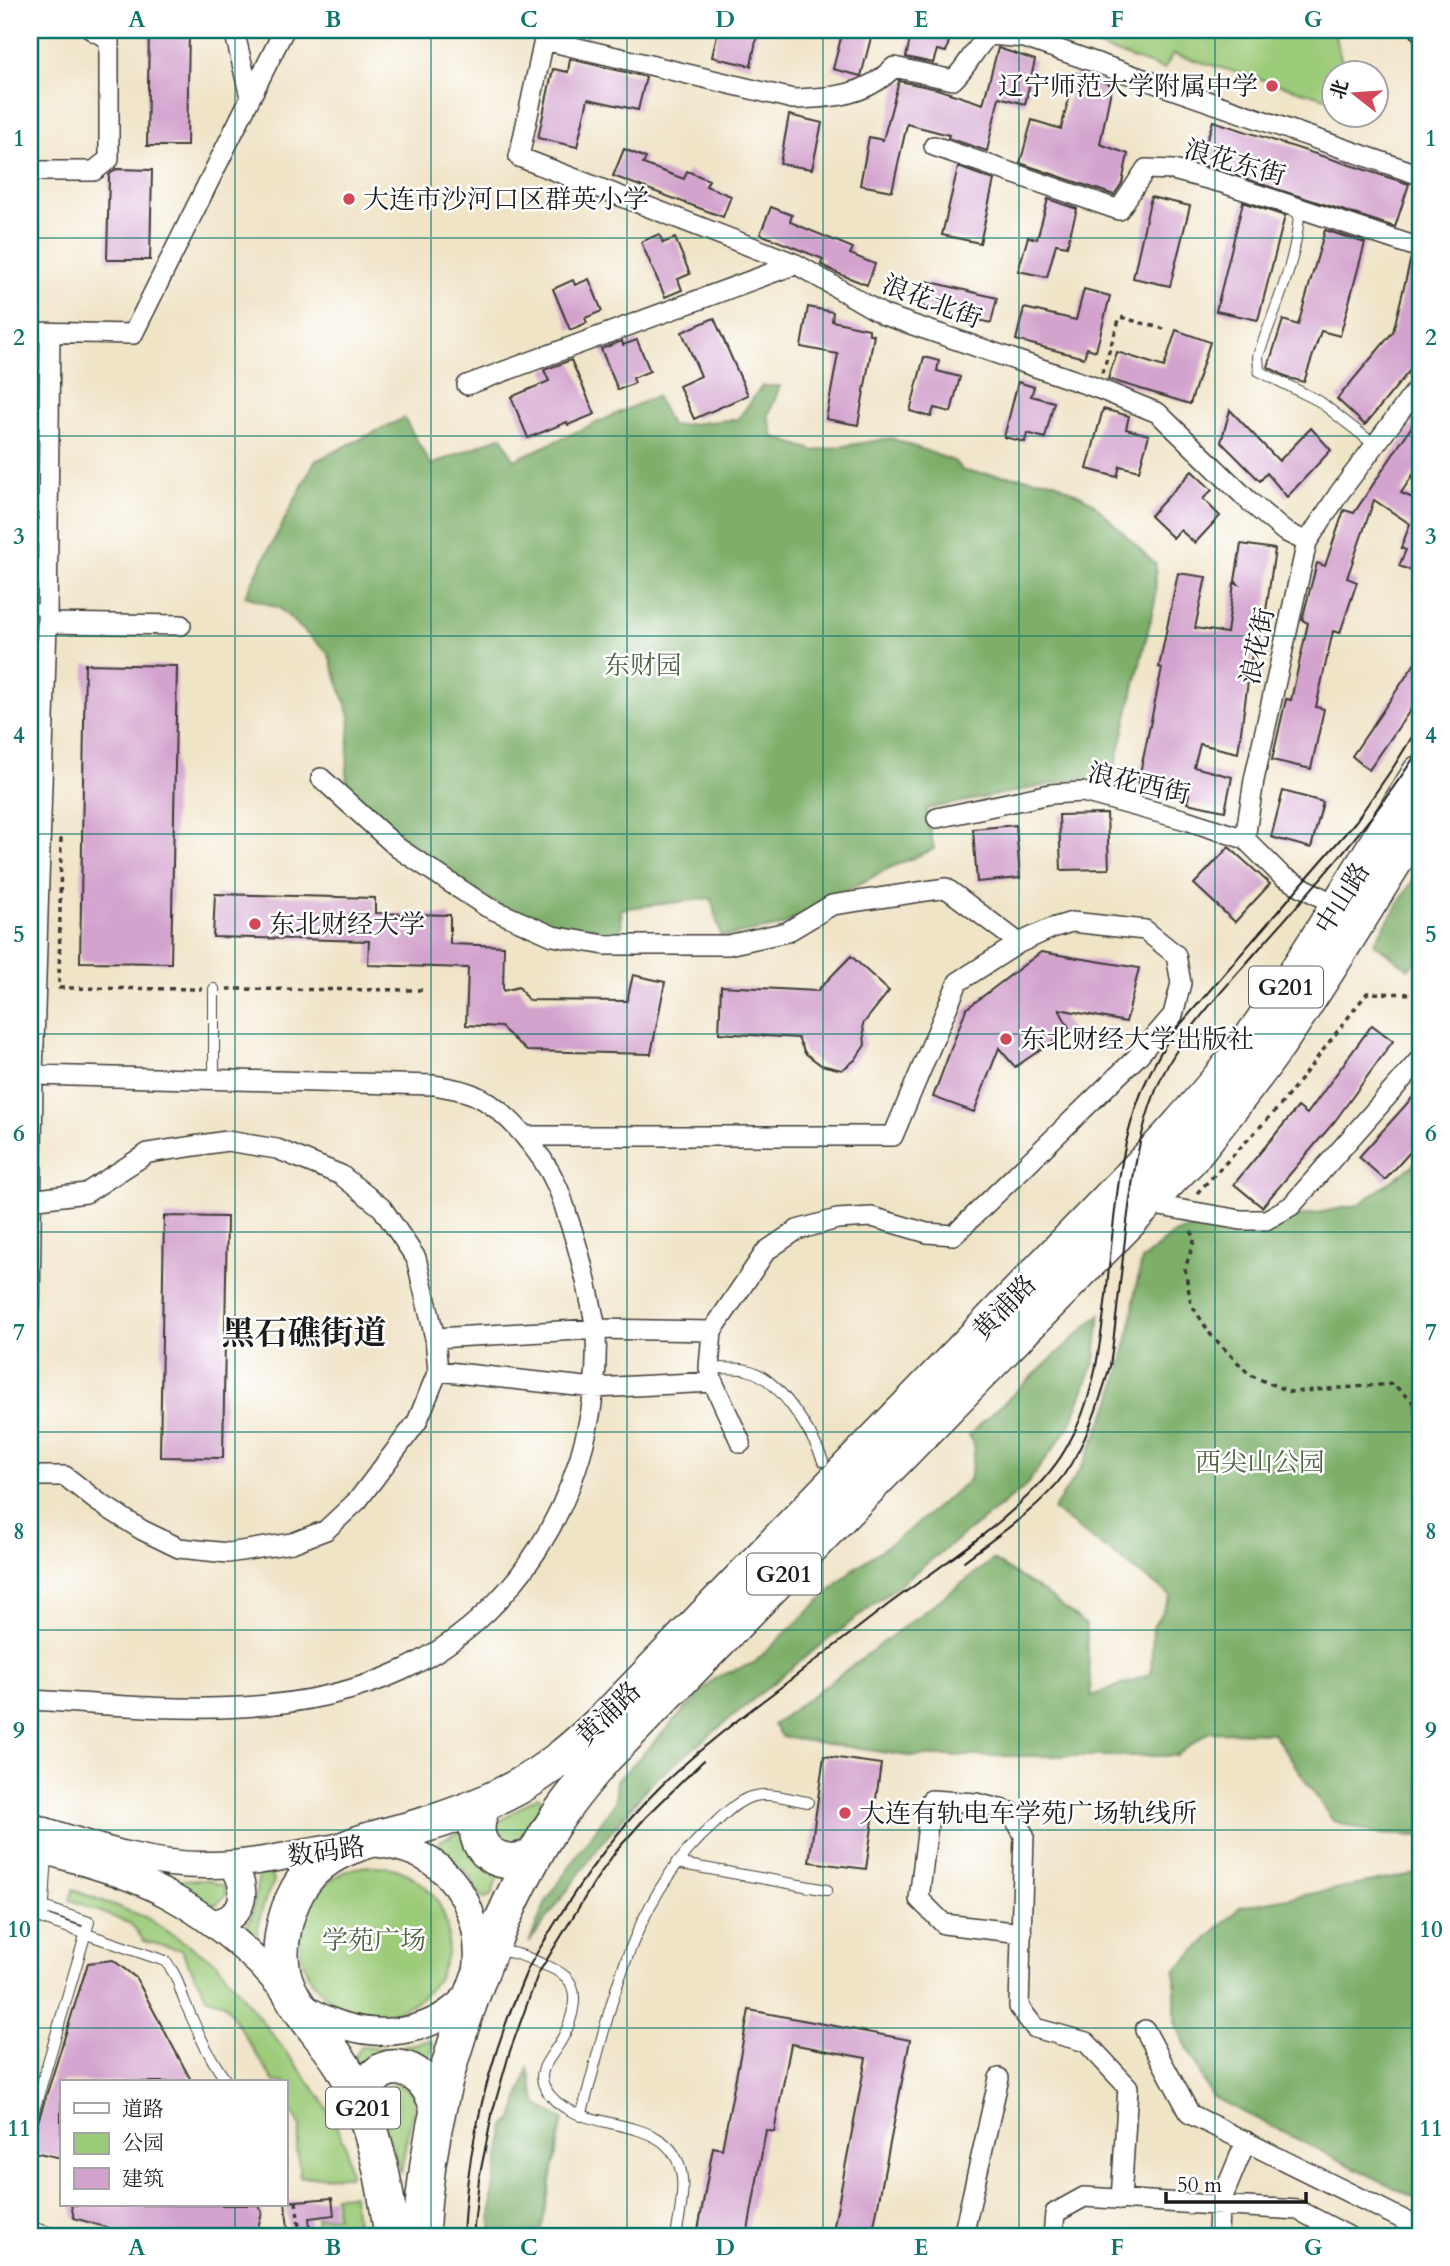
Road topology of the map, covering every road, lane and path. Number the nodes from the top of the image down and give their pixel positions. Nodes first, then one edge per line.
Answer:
1 (92, 30) edge
2 (234, 30) edge
3 (284, 30) edge
4 (250, 97) junction
5 (934, 146) dead end
6 (30, 171) edge
7 (1420, 175) edge
8 (1299, 208) junction
9 (1420, 248) edge
10 (796, 264) junction
11 (1164, 329) dead end
12 (30, 332) edge
13 (50, 333) junction
14 (467, 385) dead end
15 (1420, 385) edge
16 (1097, 388) junction
17 (1375, 445) junction
18 (1307, 542) junction
19 (41, 614) edge
20 (181, 625) dead end
21 (1420, 773) edge
22 (36, 777) edge
23 (321, 778) dead end
24 (937, 818) dead end
25 (1420, 820) edge
26 (61, 826) dead end
27 (1245, 839) junction
28 (1337, 906) junction
29 (1019, 943) junction
30 (214, 989) junction
31 (425, 990) dead end
32 (1420, 994) edge
33 (32, 1017) edge
34 (1420, 1059) edge
35 (33, 1075) junction
36 (214, 1080) junction
37 (525, 1136) junction
38 (1151, 1199) junction
39 (30, 1200) edge
40 (30, 1306) edge
41 (596, 1329) junction
42 (712, 1331) junction
43 (435, 1338) junction
44 (438, 1371) junction
45 (711, 1375) junction
46 (596, 1388) junction
47 (1420, 1409) edge
48 (741, 1443) dead end
49 (823, 1461) dead end
50 (30, 1476) edge
51 (30, 1700) edge
52 (808, 1802) dead end
53 (485, 1803) junction
54 (30, 1826) edge
55 (353, 1844) junction
56 (39, 1849) edge
57 (534, 1856) junction
58 (676, 1863) junction
59 (231, 1864) junction
60 (827, 1890) dead end
61 (212, 1923) junction
62 (86, 1933) junction
63 (1021, 1933) junction
64 (493, 1956) junction
65 (292, 1998) junction
66 (1145, 2030) dead end
67 (999, 2078) dead end
68 (226, 2080) edge
69 (363, 2106) junction
70 (437, 2107) junction
71 (581, 2116) junction
72 (30, 2124) edge
73 (1246, 2141) junction
74 (287, 2190) edge
75 (289, 2197) dead end
76 (1121, 2200) junction
77 (296, 2201) dead end
78 (1219, 2206) junction
79 (30, 2222) edge
80 (62, 2236) edge
81 (300, 2236) edge
82 (392, 2236) edge
83 (421, 2236) edge
84 (676, 2236) edge
85 (963, 2236) edge
86 (1053, 2236) edge
87 (1218, 2236) edge
88 (1348, 2236) edge
89 (1406, 2236) edge

1 - 6 street
2 - 4 street
3 - 4 street
4 - 13 street
5 - 8 street, 浪花东街
7 - 10 street, 浪花北街
8 - 9 street, 浪花东街
8 - 17 lane
10 - 14 street
10 - 16 street, 浪花北街
11 - 16 path
12 - 13 street
13 - 19 street
15 - 17 street, 浪花街
16 - 18 street, 浪花北街
17 - 18 street, 浪花街
18 - 27 street, 浪花街
19 - 20 street
19 - 22 street
21 - 28 highway, 中山路 / G201
22 - 33 street
23 - 29 street
24 - 27 street, 浪花西街
25 - 38 highway, 中山路 / G201
26 - 30 path
27 - 28 street
28 - 38 highway, 中山路 / G201
29 - 37 street
29 - 42 street
30 - 31 path
30 - 36 lane
32 - 38 path
33 - 35 street
34 - 38 street
35 - 36 street
35 - 39 street
36 - 37 street
37 - 41 street
38 - 47 path
38 - 53 highway, 黄浦路 / G201
38 - 57 highway, 黄浦路 / G201
39 - 40 street
39 - 43 street
41 - 42 street
41 - 43 street
41 - 46 street
42 - 45 street
43 - 44 street
44 - 46 street
44 - 50 street
45 - 46 street
45 - 48 street
45 - 49 lane
46 - 51 street
52 - 58 lane
53 - 55 highway, 黄浦路 / G201
53 - 57 highway
54 - 59 main road, 数码路
55 - 59 main road, 数码路
55 - 64 main road, 数码路
55 - 65 highway, 黄浦路 / G201
56 - 61 main road
56 - 62 lane
57 - 64 highway, 黄浦路 / G201
58 - 60 lane
58 - 71 lane
59 - 61 main road
61 - 65 main road
62 - 68 lane
62 - 72 lane
63 - 63 street
63 - 76 street
64 - 65 main road
64 - 70 highway, 黄浦路 / G201
64 - 71 lane
65 - 69 highway, 黄浦路 / G201
66 - 73 street
67 - 85 street
69 - 70 highway
69 - 82 highway, 黄浦路 / G201
70 - 83 highway, 黄浦路 / G201
71 - 84 lane
73 - 78 street
73 - 89 street
74 - 75 path
76 - 78 street
76 - 86 street
77 - 81 path
78 - 87 street
78 - 88 street
79 - 80 lane

